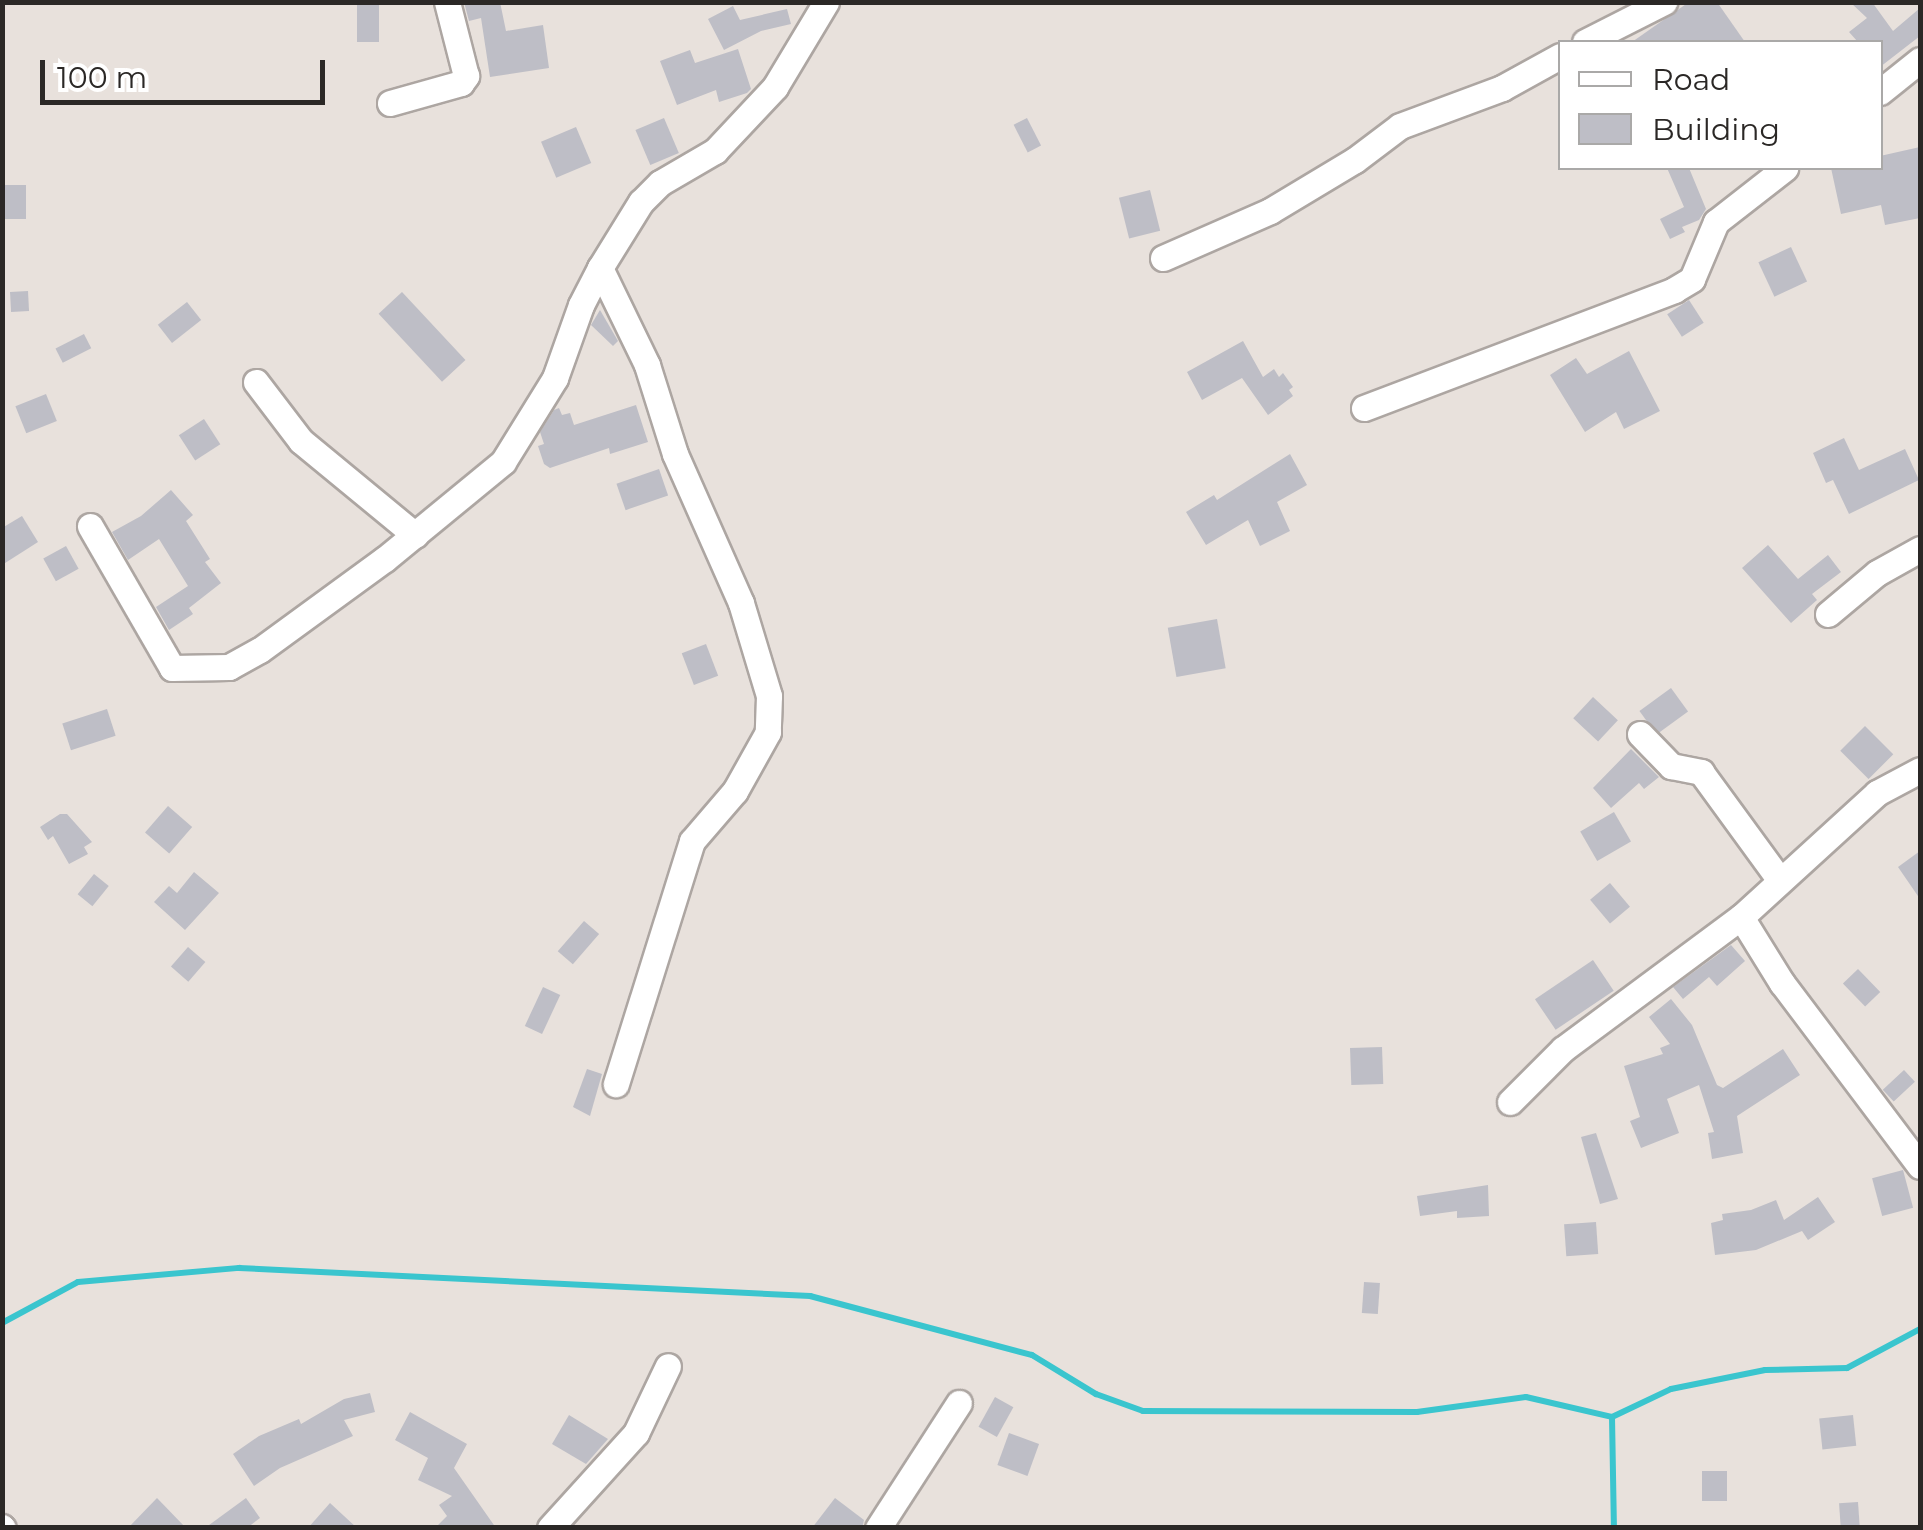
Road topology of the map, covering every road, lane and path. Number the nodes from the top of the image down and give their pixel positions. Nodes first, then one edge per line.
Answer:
1 (447, 2) edge
2 (826, 2) edge
3 (1664, 2) edge
4 (1590, 40) edge
5 (1558, 57) edge
6 (1920, 60) edge
7 (1883, 90) edge
8 (390, 103) dead end
9 (1783, 170) edge
10 (1163, 258) dead end
11 (600, 268) junction
12 (256, 382) dead end
13 (1364, 408) dead end
14 (90, 526) dead end
15 (414, 535) junction
16 (1920, 550) edge
17 (1828, 614) dead end
18 (1640, 734) dead end
19 (1920, 770) edge
20 (1779, 879) junction
21 (1742, 916) junction
22 (616, 1084) dead end
23 (1510, 1102) dead end
24 (1920, 1166) edge
25 (668, 1366) dead end
26 (958, 1403) dead end
27 (550, 1528) edge
28 (878, 1528) edge

1 - 8 street
2 - 11 street
3 - 4 street
5 - 10 street
6 - 7 street
9 - 13 street
11 - 15 street
11 - 22 street
12 - 15 street
14 - 15 street
16 - 17 street
18 - 20 street
19 - 20 street
20 - 21 street
21 - 23 street
21 - 24 street
25 - 27 street
26 - 28 street

